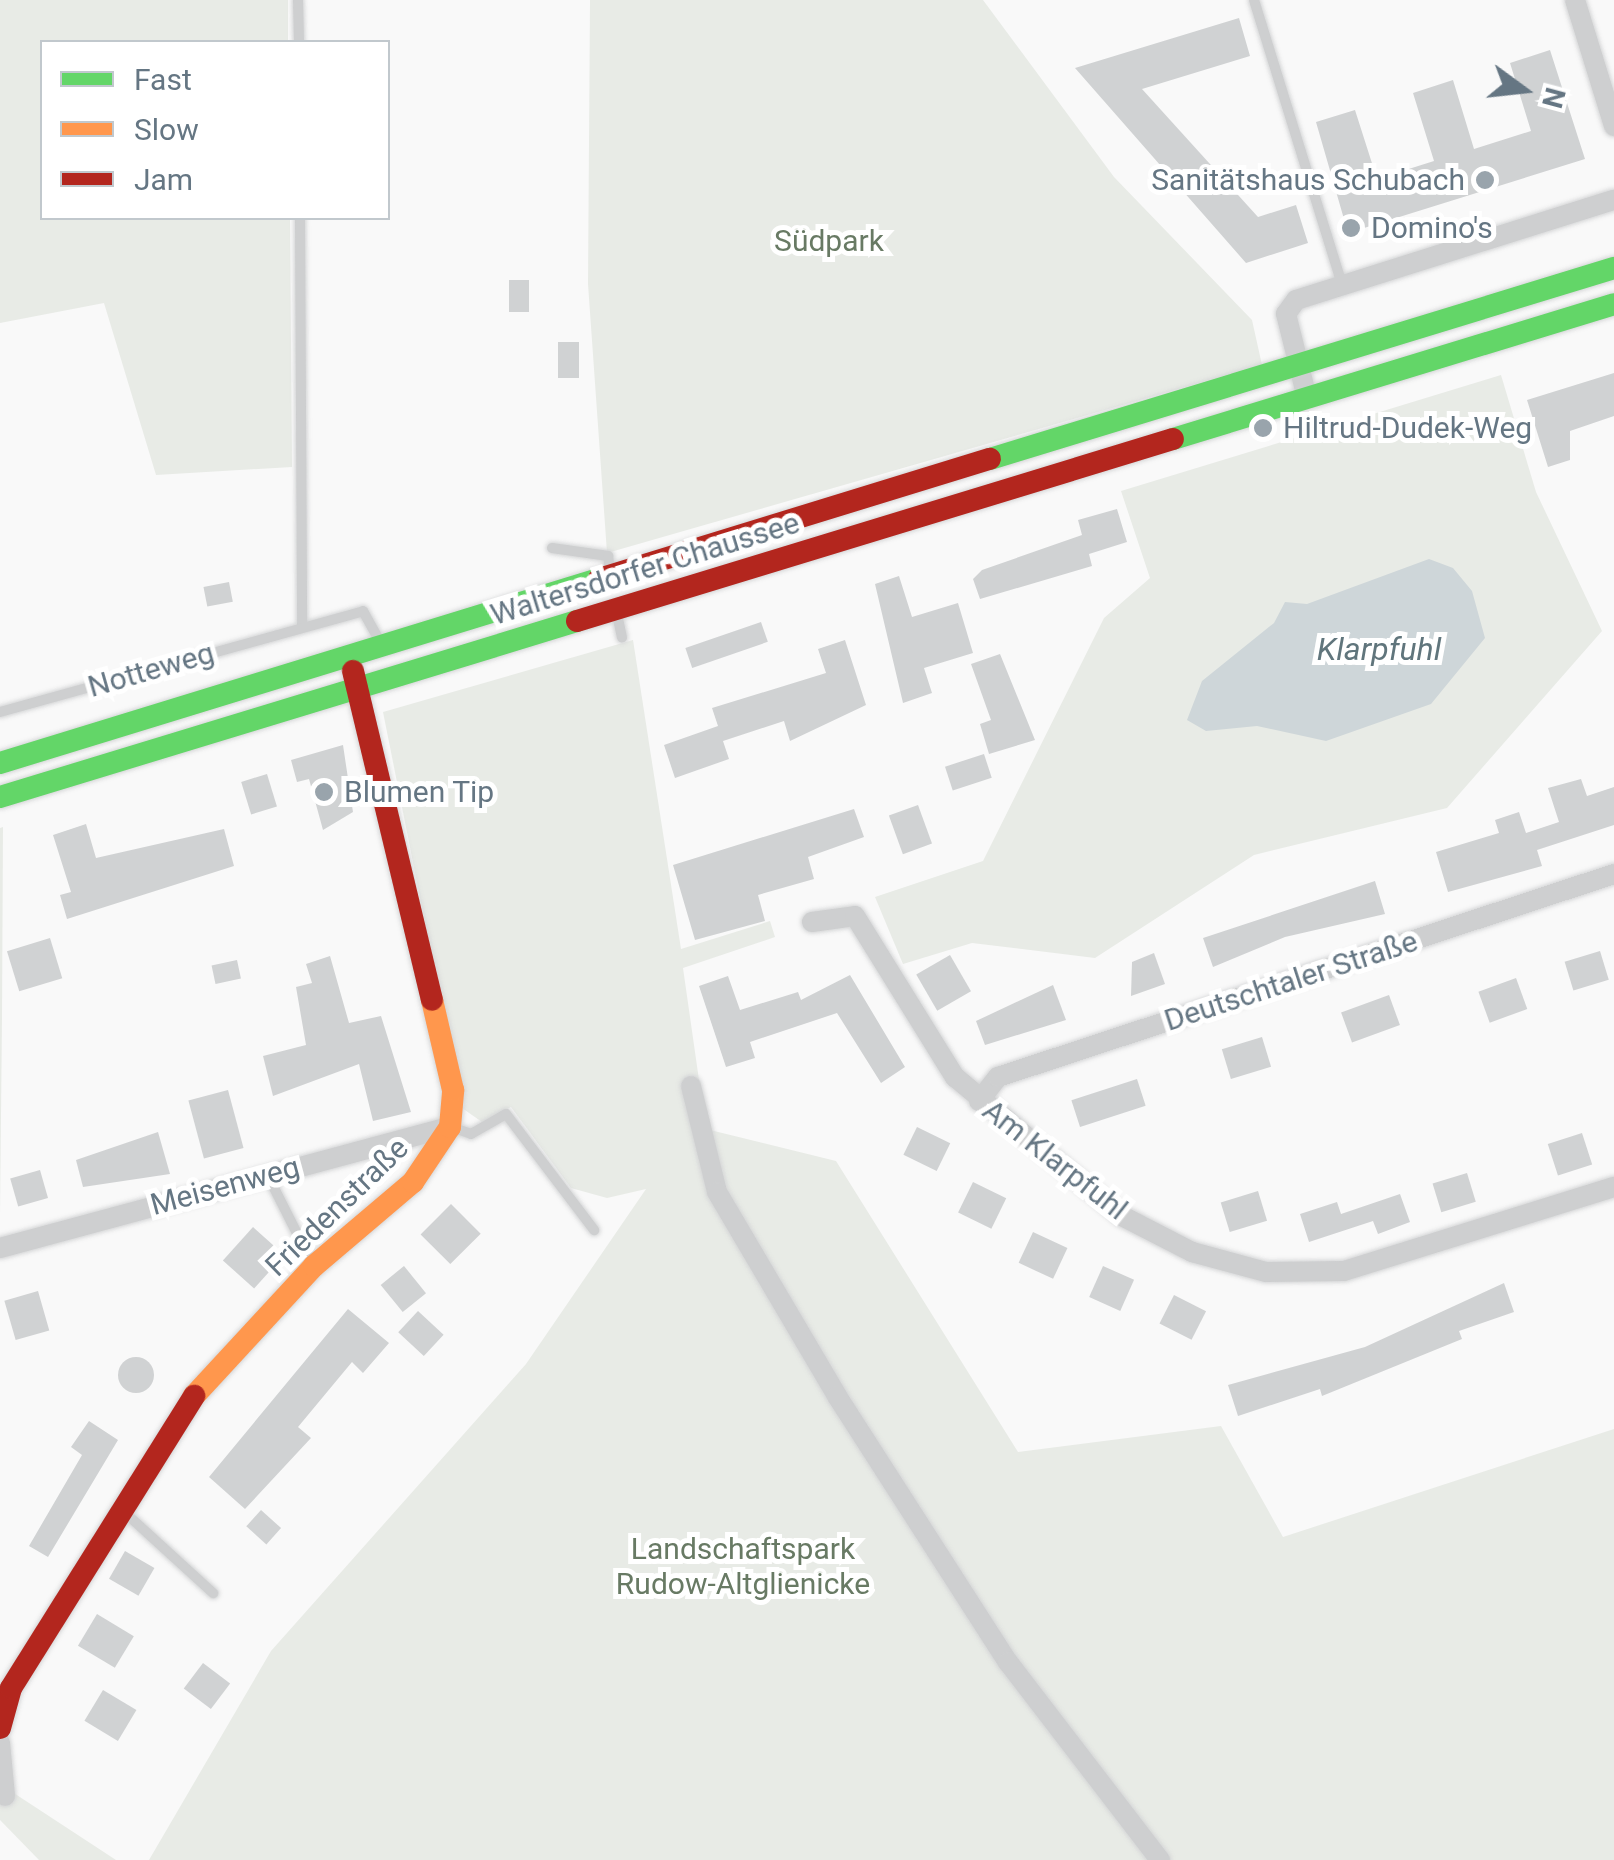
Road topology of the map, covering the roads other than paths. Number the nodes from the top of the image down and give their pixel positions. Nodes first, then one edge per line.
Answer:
1 (298, 0) edge
2 (1254, 0) edge
3 (1574, 0) edge
4 (299, 40) edge
5 (1614, 126) edge
6 (1614, 200) edge
7 (300, 220) edge
8 (1614, 268) edge
9 (1342, 284) junction
10 (1614, 304) edge
11 (1298, 367) junction
12 (1307, 398) junction
13 (552, 548) dead end
14 (611, 577) junction
15 (582, 586) junction
16 (616, 609) junction
17 (592, 617) junction
18 (302, 627) junction
19 (622, 637) dead end
20 (382, 646) junction
21 (349, 657) junction
22 (358, 687) junction
23 (0, 712) edge
24 (0, 763) edge
25 (0, 798) edge
26 (1614, 874) edge
27 (812, 922) dead end
28 (691, 1086) dead end
29 (979, 1102) junction
30 (450, 1126) junction
31 (268, 1174) junction
32 (1614, 1188) edge
33 (594, 1230) dead end
34 (0, 1248) edge
35 (314, 1266) junction
36 (114, 1503) junction
37 (213, 1593) dead end
38 (0, 1728) edge
39 (0, 1743) edge
40 (5, 1796) dead end
41 (1160, 1860) edge

1 - 4 lane
2 - 9 lane
3 - 5 street
6 - 9 street
7 - 18 lane
8 - 11 main road, Waltersdorfer Chaussee
9 - 11 street
10 - 12 main road, Waltersdorfer Chaussee
11 - 12 street
11 - 14 main road, Waltersdorfer Chaussee
12 - 16 main road, Waltersdorfer Chaussee
13 - 14 lane
14 - 15 main road, Waltersdorfer Chaussee
15 - 17 lane
15 - 20 main road, Waltersdorfer Chaussee
16 - 17 main road, Waltersdorfer Chaussee
16 - 19 lane
17 - 22 main road, Waltersdorfer Chaussee
18 - 20 lane, Notteweg
18 - 23 lane, Notteweg
20 - 21 main road, Waltersdorfer Chaussee
21 - 22 main road
21 - 24 main road, Waltersdorfer Chaussee
22 - 25 main road, Waltersdorfer Chaussee
22 - 30 main road
26 - 29 street, Deutschtaler Straße
27 - 29 street, Am Klarpfuhl
28 - 41 street
29 - 32 street, Am Klarpfuhl
30 - 31 street, Meisenweg
30 - 33 lane
30 - 35 main road, Friedenstraße
31 - 34 street, Meisenweg
31 - 35 lane
35 - 36 main road, Friedenstraße
36 - 37 lane
36 - 38 main road, Friedenstraße
39 - 40 street

